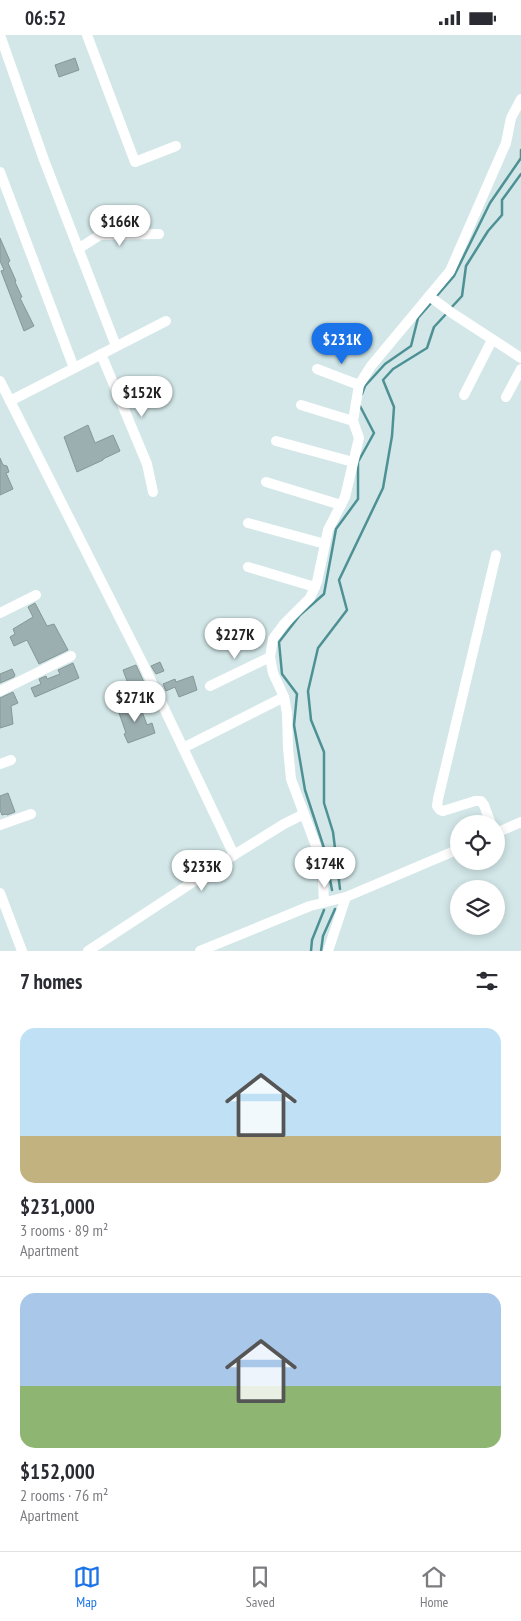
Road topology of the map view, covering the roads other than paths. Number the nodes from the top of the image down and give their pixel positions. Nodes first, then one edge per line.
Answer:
1 (0, 35) edge
2 (87, 35) edge
3 (521, 99) edge
4 (176, 146) dead end
5 (0, 172) edge
6 (159, 234) dead end
7 (78, 249) junction
8 (429, 296) junction
9 (166, 321) dead end
10 (492, 340) junction
11 (116, 347) junction
12 (101, 354) junction
13 (521, 358) edge
14 (74, 368) junction
15 (317, 369) dead end
16 (521, 369) edge
17 (0, 381) edge
18 (359, 385) junction
19 (464, 395) dead end
20 (506, 397) dead end
21 (10, 401) junction
22 (301, 405) dead end
23 (353, 421) junction
24 (276, 441) dead end
25 (353, 462) junction
26 (266, 482) dead end
27 (153, 492) dead end
28 (341, 505) junction
29 (248, 523) dead end
30 (325, 544) junction
31 (496, 555) dead end
32 (248, 567) dead end
33 (315, 587) junction
34 (36, 595) dead end
35 (0, 613) edge
36 (70, 656) dead end
37 (270, 657) junction
38 (210, 686) dead end
39 (0, 691) edge
40 (284, 697) junction
41 (183, 748) junction
42 (11, 760) dead end
43 (0, 764) edge
44 (31, 814) dead end
45 (304, 814) junction
46 (488, 815) edge
47 (521, 822) edge
48 (0, 825) edge
49 (505, 829) edge
50 (450, 853) edge
51 (234, 855) junction
52 (0, 893) edge
53 (346, 897) junction
54 (324, 902) junction
55 (22, 951) edge
56 (88, 951) edge
57 (200, 951) edge
58 (328, 951) edge

1 - 7 street
2 - 4 street
3 - 8 street
5 - 14 street
6 - 7 street
7 - 11 street
8 - 10 street
8 - 18 street
9 - 11 street
10 - 13 street
10 - 19 street
11 - 12 street
12 - 14 street
12 - 27 street
14 - 21 street
15 - 18 street
16 - 20 street
17 - 21 street
18 - 23 street
21 - 41 street
22 - 23 street
23 - 25 street
24 - 25 street
25 - 28 street
26 - 28 street
28 - 30 street
29 - 30 street
30 - 33 street
31 - 46 street
32 - 33 street
33 - 37 street
34 - 35 street
36 - 39 street
37 - 38 street
37 - 40 street
40 - 41 street
40 - 45 street
41 - 51 street
42 - 43 street
44 - 48 street
45 - 51 street
45 - 54 street
47 - 49 street
50 - 53 street
51 - 56 street
52 - 55 street
53 - 54 street
53 - 58 street
54 - 57 street

